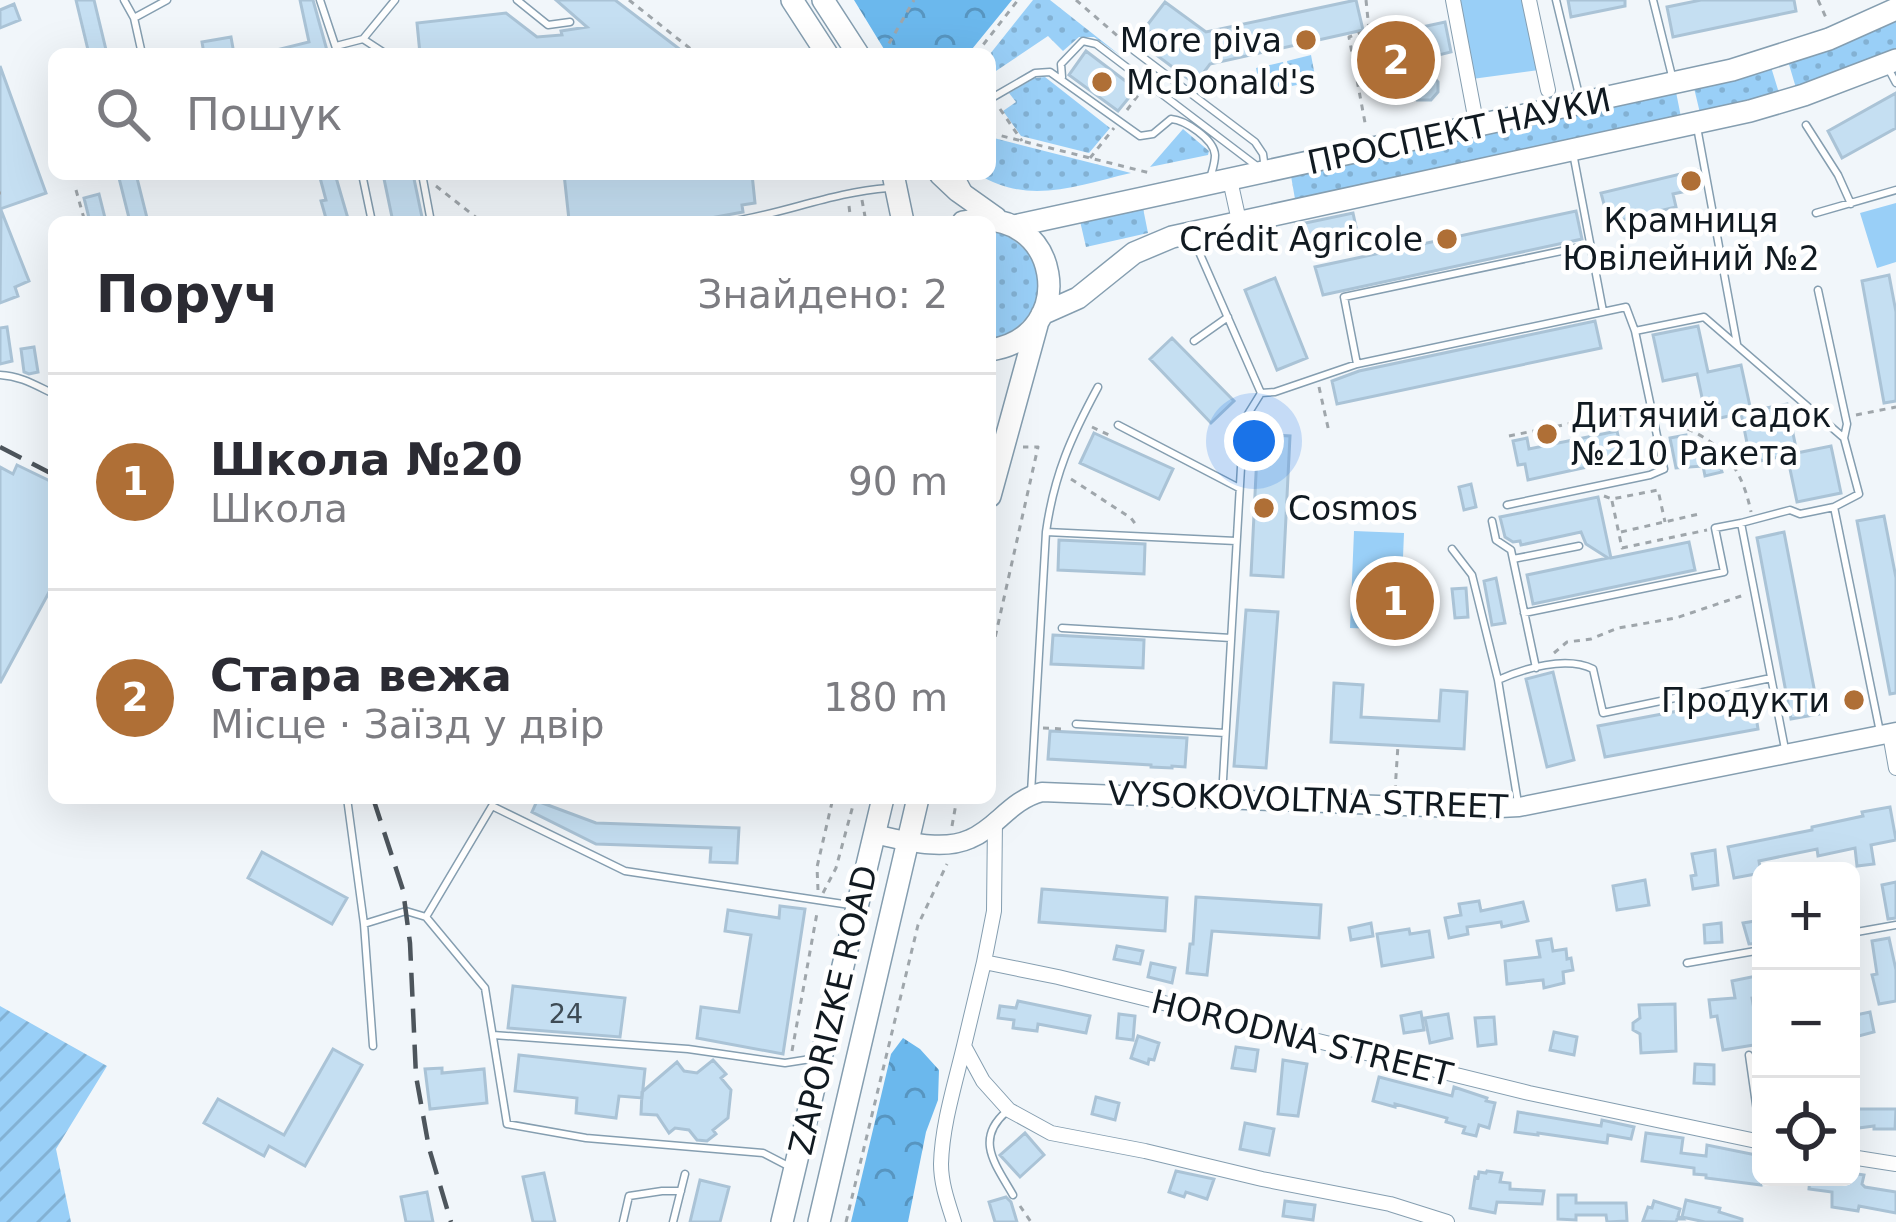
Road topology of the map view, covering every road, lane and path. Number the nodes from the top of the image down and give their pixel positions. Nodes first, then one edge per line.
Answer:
1 (124, 0) edge
2 (167, 0) edge
3 (320, 0) edge
4 (395, 0) edge
5 (518, 0) edge
6 (629, 0) edge
7 (792, 0) edge
8 (823, 0) edge
9 (914, 0) edge
10 (1018, 0) edge
11 (1076, 0) edge
12 (1366, 0) edge
13 (1454, 0) edge
14 (1529, 0) edge
15 (1556, 0) edge
16 (1654, 0) edge
17 (1818, 0) edge
18 (1896, 9) edge
19 (134, 18) junction
20 (570, 22) dead end
21 (1829, 24) dead end
22 (675, 36) junction
23 (363, 39) junction
24 (670, 42) dead end
25 (1127, 45) joint
26 (141, 48) edge
27 (336, 48) edge
28 (342, 48) edge
29 (377, 48) edge
30 (690, 48) edge
31 (823, 48) edge
32 (854, 48) edge
33 (886, 48) edge
34 (981, 48) edge
35 (1893, 69) edge
36 (1063, 79) junction
37 (1674, 84) junction
38 (1548, 90) dead end
39 (996, 96) edge
40 (1581, 105) junction
41 (996, 106) edge
42 (1696, 123) junction
43 (1807, 125) dead end
44 (1366, 128) dead end
45 (1477, 128) junction
46 (996, 135) edge
47 (1023, 142) junction
48 (1572, 150) junction
49 (1266, 172) junction
50 (1150, 173) dead end
51 (363, 180) edge
52 (423, 180) edge
53 (944, 180) edge
54 (961, 180) edge
55 (895, 181) edge
56 (1220, 182) junction
57 (433, 184) dead end
58 (76, 190) dead end
59 (1896, 190) edge
60 (861, 191) junction
61 (847, 194) junction
62 (1851, 203) junction
63 (969, 213) edge
64 (1816, 214) dead end
65 (83, 216) edge
66 (371, 216) edge
67 (430, 216) edge
68 (474, 216) edge
69 (766, 216) edge
70 (850, 216) edge
71 (865, 216) edge
72 (902, 216) edge
73 (996, 220) edge
74 (1239, 221) junction
75 (1005, 222) junction
76 (1190, 232) junction
77 (1590, 245) junction
78 (1818, 290) dead end
79 (1604, 312) junction
80 (1228, 317) junction
81 (1040, 319) junction
82 (1635, 332) junction
83 (1193, 341) dead end
84 (1738, 346) junction
85 (996, 349) edge
86 (1357, 364) junction
87 (0, 376) edge
88 (1317, 377) junction
89 (1098, 387) dead end
90 (48, 392) edge
91 (1261, 393) junction
92 (1896, 407) edge
93 (1653, 416) junction
94 (1845, 417) junction
95 (1080, 421) junction
96 (1118, 424) joint
97 (1329, 432) dead end
98 (1509, 436) dead end
99 (1844, 438) junction
100 (1021, 447) dead end
101 (1059, 472) junction
102 (996, 475) edge
103 (1239, 488) junction
104 (1507, 505) dead end
105 (1834, 507) junction
106 (1699, 514) dead end
107 (1752, 520) junction
108 (1492, 521) dead end
109 (1665, 522) junction
110 (1741, 523) junction
111 (1714, 528) junction
112 (1046, 532) junction
113 (1619, 532) junction
114 (1145, 536) junction
115 (1236, 541) junction
116 (1579, 546) dead end
117 (1453, 549) dead end
118 (1513, 559) junction
119 (1754, 592) junction
120 (1524, 613) junction
121 (1062, 628) dead end
122 (996, 633) edge
123 (1231, 638) junction
124 (1551, 666) junction
125 (1536, 668) junction
126 (1771, 678) junction
127 (1498, 680) junction
128 (1076, 724) joint
129 (1035, 728) junction
130 (1226, 733) junction
131 (1889, 734) edge
132 (1398, 745) dead end
133 (1786, 753) junction
134 (1896, 768) edge
135 (1030, 795) junction
136 (1222, 799) junction
137 (348, 804) edge
138 (832, 804) edge
139 (852, 804) edge
140 (882, 804) edge
141 (918, 804) edge
142 (957, 804) edge
143 (1394, 805) junction
144 (1519, 807) junction
145 (995, 820) junction
146 (951, 831) dead end
147 (874, 834) junction
148 (910, 841) junction
149 (947, 864) dead end
150 (819, 902) junction
151 (858, 906) junction
152 (426, 917) junction
153 (364, 924) junction
154 (1896, 925) edge
155 (1860, 931) edge
156 (1752, 952) edge
157 (984, 962) junction
158 (1687, 963) dead end
159 (493, 1035) junction
160 (373, 1046) dead end
161 (964, 1046) junction
162 (792, 1054) dead end
163 (1749, 1055) dead end
164 (820, 1058) junction
165 (1752, 1078) edge
166 (1009, 1110) junction
167 (1752, 1138) edge
168 (1860, 1158) edge
169 (1896, 1164) edge
170 (795, 1170) junction
171 (685, 1174) dead end
172 (943, 1187) junction
173 (681, 1191) junction
174 (1013, 1195) joint
175 (622, 1222) edge
176 (673, 1222) edge
177 (782, 1222) edge
178 (819, 1222) edge
179 (846, 1222) edge
180 (940, 1222) edge
181 (954, 1222) edge
182 (1031, 1222) edge
183 (1447, 1222) edge

1 - 19 lane
2 - 19 lane
3 - 27 lane
4 - 23 lane
5 - 20 lane
6 - 22 path
7 - 31 main road
8 - 32 main road
9 - 33 path
10 - 34 path
11 - 25 path
12 - 44 path
13 - 45 street
14 - 38 street
15 - 40 lane
16 - 37 lane
17 - 21 path
18 - 37 main road, ПРОСПЕКТ НАУКИ
19 - 26 lane
22 - 24 path
22 - 30 path
23 - 28 lane
23 - 29 lane
25 - 49 lane
35 - 42 main road, ПРОСПЕКТ НАУКИ
36 - 39 lane
36 - 49 lane
36 - 56 lane
37 - 40 main road, ПРОСПЕКТ НАУКИ
40 - 45 main road, ПРОСПЕКТ НАУКИ
41 - 47 path
42 - 48 main road, ПРОСПЕКТ НАУКИ
42 - 84 lane
43 - 62 lane
45 - 49 main road, ПРОСПЕКТ НАУКИ
46 - 47 path
47 - 50 path
48 - 74 main road, ПРОСПЕКТ НАУКИ
48 - 77 lane
49 - 56 main road, ПРОСПЕКТ НАУКИ
51 - 66 lane
52 - 67 lane
53 - 63 main road
54 - 63 lane
55 - 60 lane
55 - 72 main road
56 - 74 street
56 - 75 main road, ПРОСПЕКТ НАУКИ
57 - 68 path
58 - 65 path
59 - 62 lane
60 - 61 lane
60 - 71 path
61 - 69 lane
61 - 70 path
62 - 64 lane
73 - 75 main road
74 - 76 main road, ПРОСПЕКТ НАУКИ
75 - 81 main road
76 - 80 lane
76 - 81 main road, ПРОСПЕКТ НАУКИ
77 - 79 lane
77 - 86 lane
78 - 94 lane
79 - 82 lane
79 - 86 lane
80 - 83 lane
80 - 91 lane
81 - 85 main road, ПРОСПЕКТ НАУКИ
81 - 102 main road
82 - 84 lane
82 - 93 lane
84 - 99 lane
86 - 88 lane
87 - 90 lane
88 - 91 lane
88 - 97 path
89 - 95 lane
91 - 103 lane
92 - 94 path
93 - 98 path
93 - 104 lane
93 - 107 path
94 - 99 lane
95 - 96 path
95 - 101 lane
96 - 103 lane
99 - 105 lane
100 - 122 path
101 - 112 lane
101 - 114 path
103 - 115 lane
105 - 107 lane
105 - 131 lane
106 - 109 path
107 - 110 lane
108 - 118 lane
109 - 113 path
109 - 113 path
110 - 111 lane
110 - 119 lane
111 - 113 path
111 - 120 lane
112 - 114 lane
112 - 129 lane
114 - 115 lane
115 - 123 lane
116 - 118 lane
117 - 127 lane
118 - 120 lane
119 - 124 path
119 - 126 lane
120 - 125 lane
121 - 123 lane
123 - 130 lane
124 - 125 lane
124 - 126 lane
125 - 127 lane
126 - 133 lane
127 - 144 lane
128 - 129 path
128 - 130 lane
129 - 135 lane
130 - 136 lane
131 - 133 main road, VYSOKOVOLTNA STREET
131 - 134 street
132 - 143 path
133 - 144 main road, VYSOKOVOLTNA STREET
135 - 136 main road, VYSOKOVOLTNA STREET
135 - 145 main road
136 - 143 main road, VYSOKOVOLTNA STREET
137 - 153 lane
138 - 150 path
139 - 150 path
140 - 147 main road, ZAPORIZKE ROAD
141 - 148 main road, ZAPORIZKE ROAD
142 - 146 path
143 - 144 main road, VYSOKOVOLTNA STREET
145 - 148 main road
145 - 157 street
147 - 148 main road
147 - 151 main road, ZAPORIZKE ROAD
148 - 178 main road, ZAPORIZKE ROAD
149 - 179 path
150 - 151 lane
150 - 152 lane
150 - 162 path
151 - 164 main road, ZAPORIZKE ROAD
152 - 153 lane
152 - 159 lane
153 - 160 lane
154 - 155 lane
156 - 158 lane
157 - 161 street
157 - 167 street, HORODNA STREET
159 - 164 lane
159 - 170 lane
161 - 166 street
161 - 172 street
163 - 165 lane
164 - 170 main road, ZAPORIZKE ROAD
166 - 174 lane
166 - 183 street
168 - 169 street
170 - 177 main road, ZAPORIZKE ROAD
171 - 173 lane
172 - 180 street
172 - 181 street
173 - 175 lane
173 - 176 lane
174 - 182 path

